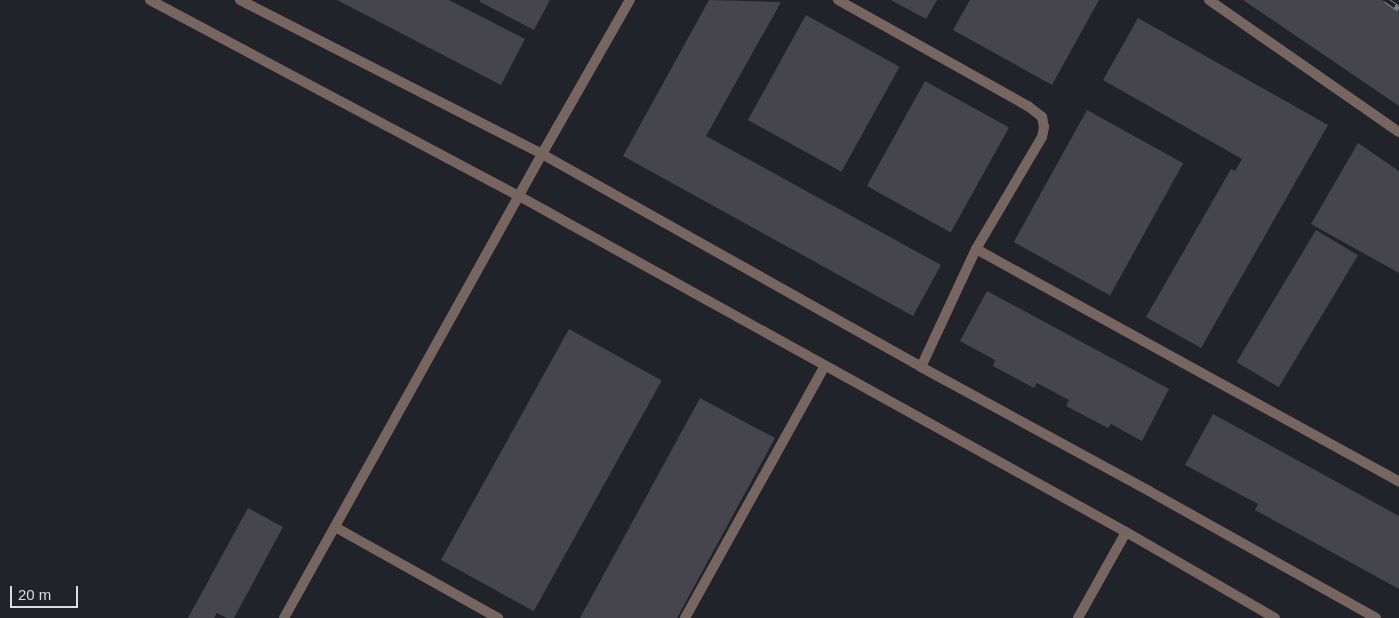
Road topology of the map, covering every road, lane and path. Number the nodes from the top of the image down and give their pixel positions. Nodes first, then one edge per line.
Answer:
1 (150, 0) edge
2 (240, 0) edge
3 (630, 0) edge
4 (838, 0) edge
5 (1209, 0) edge
6 (1399, 132) edge
7 (542, 154) junction
8 (518, 196) junction
9 (976, 249) junction
10 (824, 367) junction
11 (921, 367) junction
12 (1399, 482) edge
13 (335, 527) junction
14 (1126, 532) junction
15 (284, 618) edge
16 (498, 618) edge
17 (685, 618) edge
18 (1078, 618) edge
19 (1275, 618) edge
20 (1376, 618) edge

1 - 8 street
2 - 7 street
3 - 7 street
4 - 9 street
5 - 6 street
7 - 8 street
7 - 11 street
8 - 10 street
8 - 13 street
9 - 11 street
9 - 12 street
10 - 14 street
10 - 17 street
11 - 20 street
13 - 15 street
13 - 16 street
14 - 18 street
14 - 19 street

